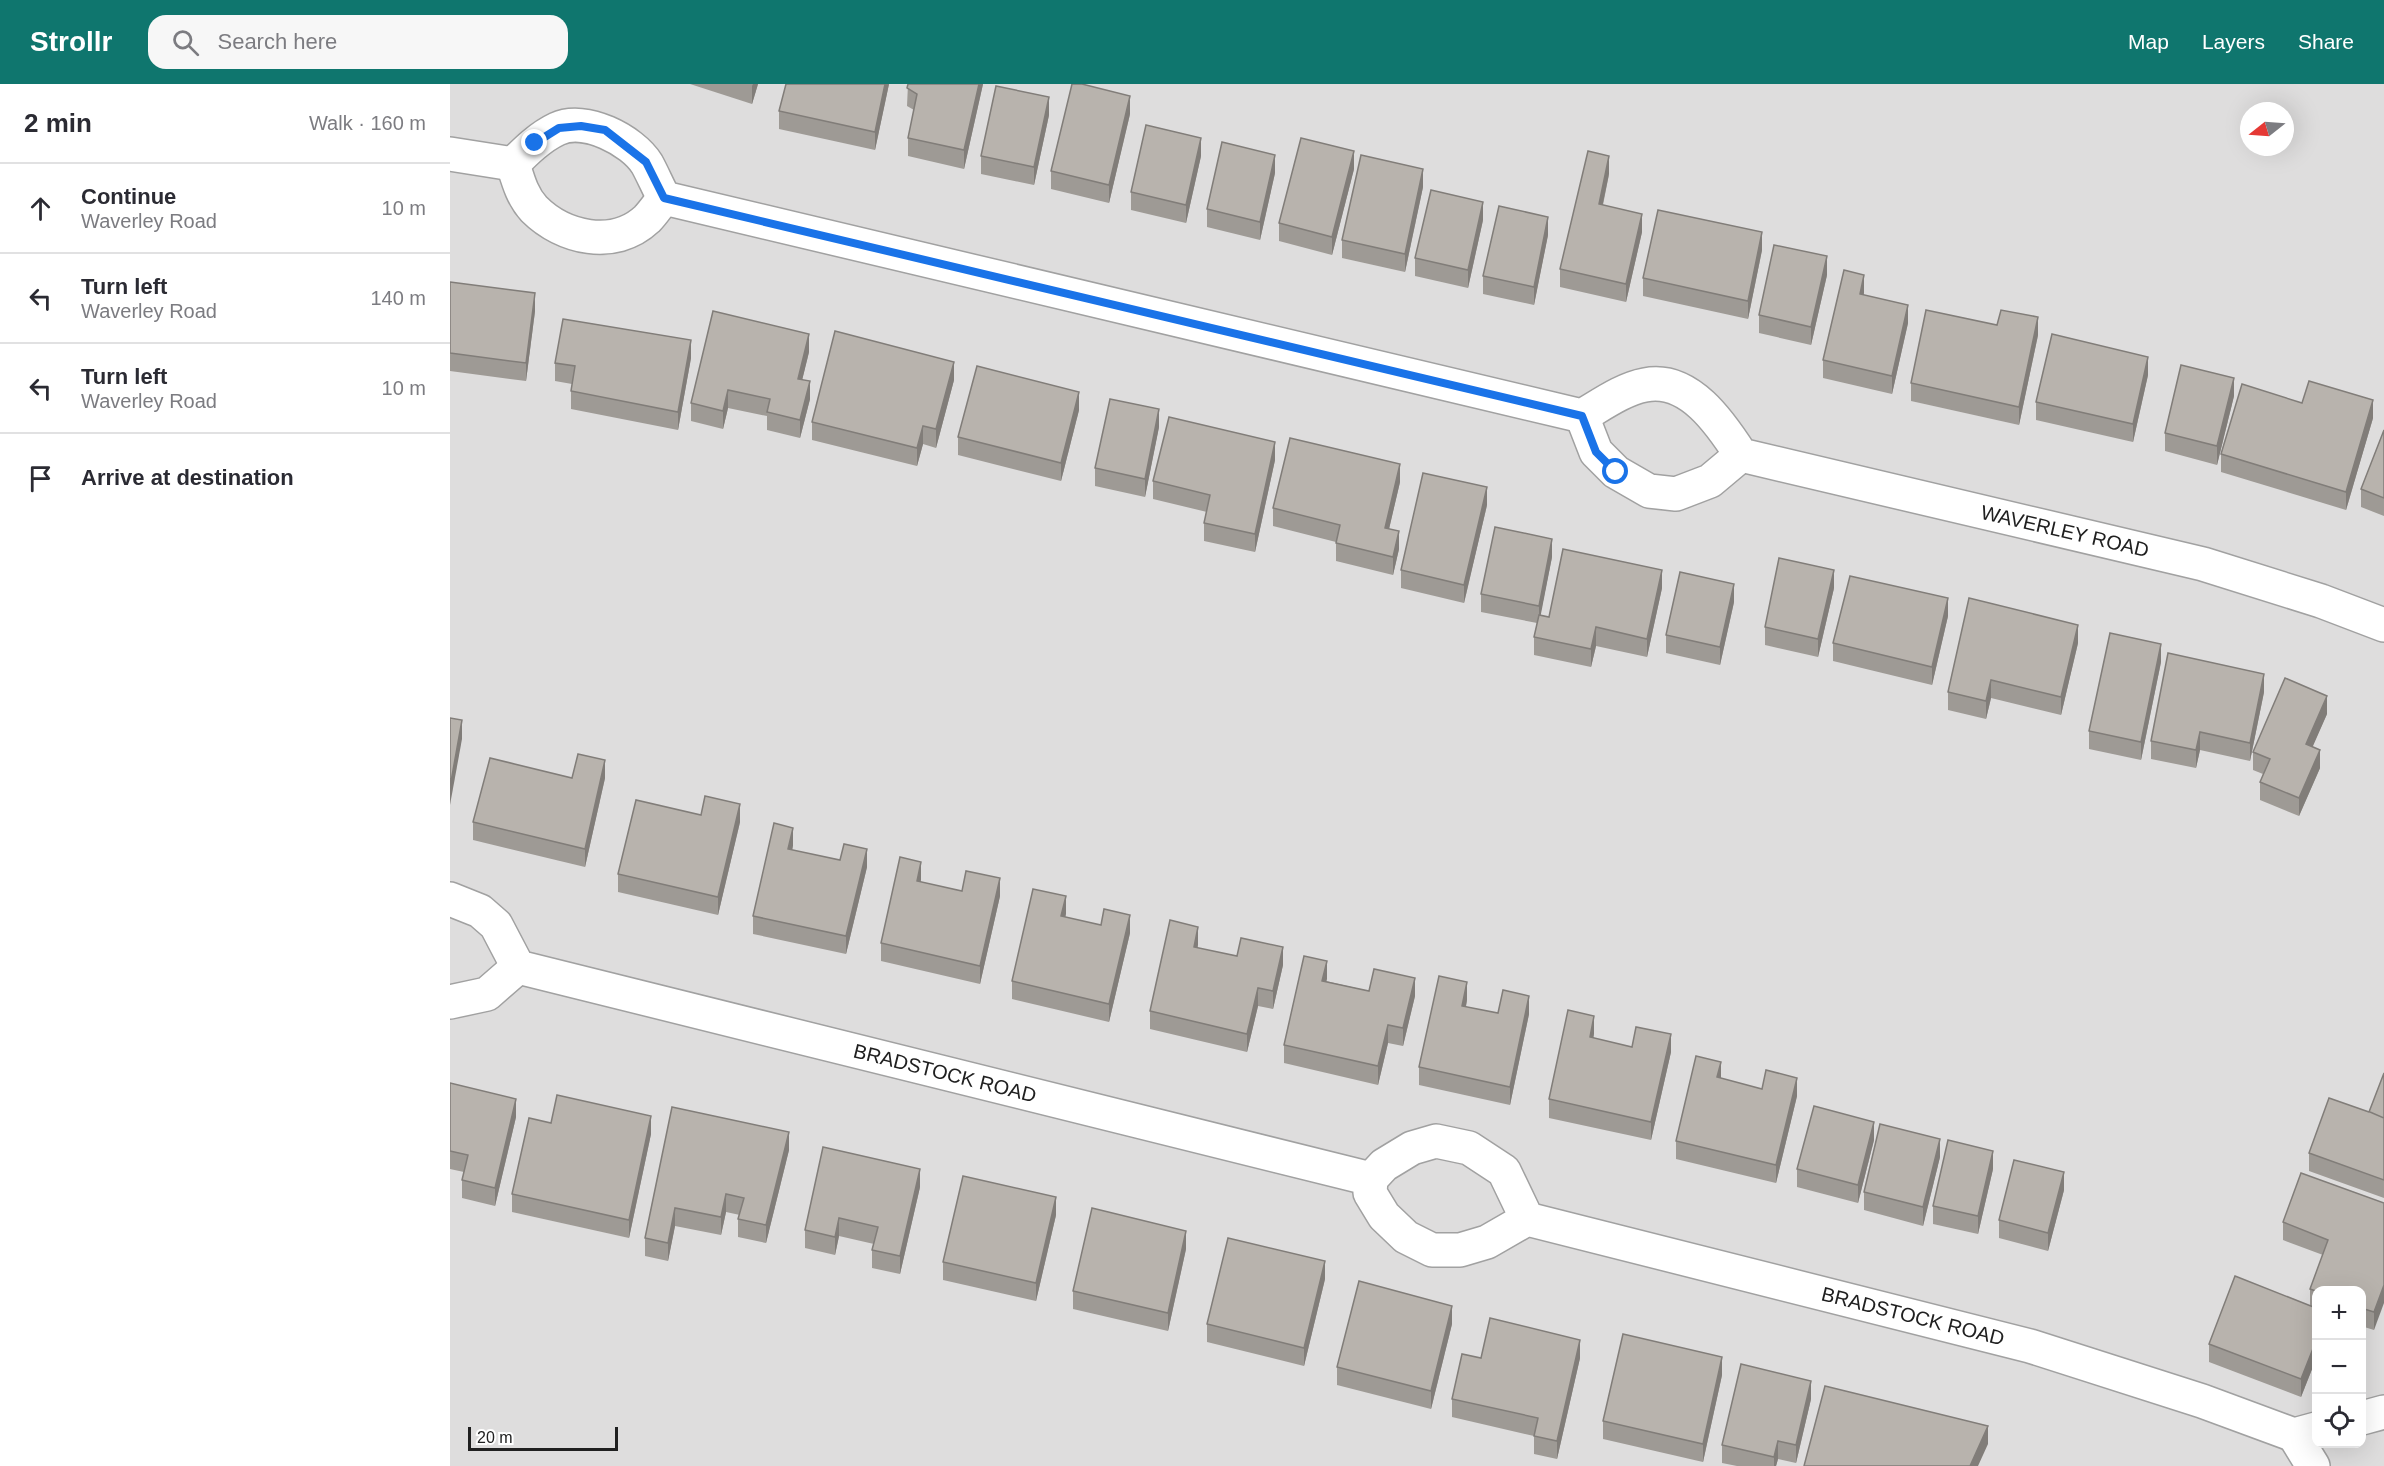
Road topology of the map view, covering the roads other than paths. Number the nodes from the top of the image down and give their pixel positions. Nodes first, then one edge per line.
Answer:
1 (450, 154) edge
2 (513, 164) junction
3 (664, 198) junction
4 (1582, 416) junction
5 (1742, 455) junction
6 (2384, 625) edge
7 (450, 899) edge
8 (518, 967) junction
9 (450, 1002) edge
10 (1371, 1179) junction
11 (1527, 1219) junction
12 (2384, 1412) edge
13 (2366, 1417) edge
14 (2305, 1432) edge
15 (2313, 1466) edge

1 - 2 street
2 - 3 street
2 - 3 street
3 - 4 street
4 - 5 street
4 - 5 street
5 - 6 street, WAVERLEY ROAD
7 - 8 street
8 - 9 street
8 - 10 street, BRADSTOCK ROAD
10 - 11 street
10 - 11 street
11 - 14 street, BRADSTOCK ROAD
12 - 13 street
14 - 15 street, BRADSTOCK ROAD

